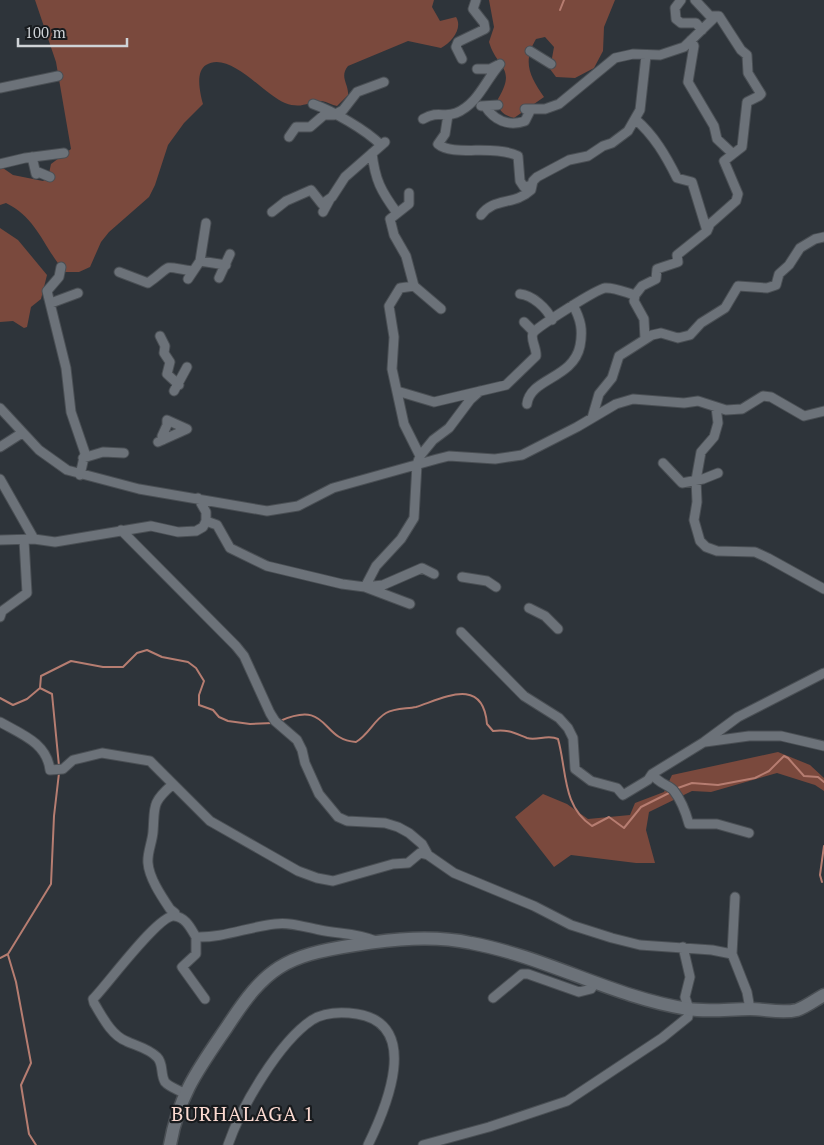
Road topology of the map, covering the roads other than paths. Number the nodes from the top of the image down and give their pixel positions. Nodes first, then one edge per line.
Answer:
1 (476, 0) edge
2 (681, 0) edge
3 (695, 0) edge
4 (715, 17) junction
5 (702, 30) junction
6 (691, 40) junction
7 (530, 51) dead end
8 (646, 56) junction
9 (462, 59) dead end
10 (551, 64) dead end
11 (477, 69) dead end
12 (58, 76) dead end
13 (384, 82) dead end
14 (0, 88) edge
15 (472, 103) junction
16 (313, 104) dead end
17 (498, 105) dead end
18 (485, 106) junction
19 (334, 115) junction
20 (448, 115) junction
21 (423, 119) dead end
22 (635, 119) junction
23 (289, 137) dead end
24 (64, 153) dead end
25 (372, 153) junction
26 (732, 153) junction
27 (32, 157) junction
28 (0, 164) edge
29 (50, 177) dead end
30 (532, 185) junction
31 (408, 194) dead end
32 (332, 196) junction
33 (272, 212) dead end
34 (323, 212) dead end
35 (397, 213) junction
36 (481, 214) dead end
37 (206, 223) dead end
38 (707, 231) junction
39 (824, 237) edge
40 (230, 254) dead end
41 (200, 261) junction
42 (226, 265) junction
43 (61, 267) dead end
44 (193, 270) junction
45 (119, 272) dead end
46 (220, 278) dead end
47 (188, 279) dead end
48 (414, 286) junction
49 (78, 293) dead end
50 (520, 294) dead end
51 (635, 295) junction
52 (51, 303) junction
53 (573, 305) junction
54 (441, 309) dead end
55 (552, 320) junction
56 (524, 322) dead end
57 (534, 332) junction
58 (160, 336) dead end
59 (645, 339) junction
60 (187, 367) dead end
61 (482, 390) junction
62 (397, 391) junction
63 (527, 404) dead end
64 (716, 407) junction
65 (824, 411) edge
66 (1, 412) edge
67 (592, 418) junction
68 (22, 432) junction
69 (0, 447) edge
70 (124, 453) dead end
71 (83, 458) junction
72 (419, 460) junction
73 (663, 463) dead end
74 (718, 473) dead end
75 (80, 475) junction
76 (0, 479) edge
77 (696, 480) junction
78 (198, 498) junction
79 (206, 521) junction
80 (122, 530) junction
81 (34, 539) junction
82 (0, 540) edge
83 (24, 540) junction
84 (434, 574) dead end
85 (462, 577) dead end
86 (365, 587) junction
87 (496, 587) dead end
88 (824, 590) edge
89 (410, 604) dead end
90 (529, 608) dead end
91 (0, 617) edge
92 (558, 629) dead end
93 (461, 632) dead end
94 (824, 673) edge
95 (0, 722) edge
96 (704, 742) junction
97 (824, 746) edge
98 (652, 774) junction
99 (172, 785) junction
100 (749, 833) dead end
101 (428, 854) junction
102 (735, 897) dead end
103 (174, 916) junction
104 (196, 937) junction
105 (378, 942) junction
106 (683, 948) junction
107 (732, 954) junction
108 (595, 983) junction
109 (824, 995) edge
110 (493, 998) dead end
111 (205, 999) dead end
112 (689, 1009) junction
113 (750, 1009) junction
114 (185, 1094) junction
115 (170, 1145) edge
116 (228, 1145) edge
117 (368, 1145) edge
118 (423, 1145) edge

1 - 9 street
2 - 5 street
3 - 4 street
4 - 5 street
4 - 26 street
5 - 6 street
6 - 8 street
6 - 26 street
7 - 10 street
8 - 18 street
8 - 22 street
11 - 15 street
12 - 14 street
13 - 19 street
15 - 18 street
15 - 20 street
16 - 19 street
17 - 18 street
19 - 23 street
19 - 25 street
20 - 21 street
20 - 30 street
22 - 30 street
22 - 38 street
24 - 27 street
25 - 32 street
25 - 35 street
26 - 38 street
27 - 28 street
27 - 29 street
30 - 36 street
31 - 35 street
32 - 33 street
32 - 34 street
35 - 48 street
37 - 41 street
38 - 51 street
39 - 59 street
40 - 42 street
41 - 42 street
41 - 44 street
42 - 46 street
43 - 52 street
44 - 45 street
44 - 47 street
48 - 54 street
48 - 62 street
49 - 52 street
50 - 55 street
51 - 53 street
51 - 59 street
52 - 71 street
53 - 55 street
53 - 63 street
55 - 57 street
56 - 57 street
57 - 61 street
58 - 60 street
59 - 67 street
61 - 62 street
61 - 72 street
62 - 72 street
64 - 65 street
64 - 67 street
64 - 77 street
66 - 68 street
67 - 72 street
68 - 69 street
68 - 75 street
70 - 71 street
71 - 75 street
72 - 78 street
72 - 86 street
73 - 77 street
74 - 77 street
75 - 78 street
76 - 81 street
77 - 88 street
78 - 79 street
79 - 80 street
79 - 86 street
80 - 81 street
80 - 101 street
81 - 83 street
82 - 83 street
83 - 91 street
84 - 86 street
85 - 87 street
86 - 89 street
90 - 92 street
93 - 98 street
94 - 96 street
95 - 99 street
96 - 97 street
96 - 98 street
98 - 100 street
99 - 101 street
99 - 103 street
101 - 106 street
102 - 107 street
103 - 104 street
103 - 114 street
104 - 105 street
104 - 111 street
105 - 108 street
105 - 114 street
106 - 107 street
106 - 112 street
107 - 113 street
108 - 110 street
108 - 112 street
109 - 113 street
112 - 113 street
112 - 118 street
114 - 115 street
116 - 117 street

